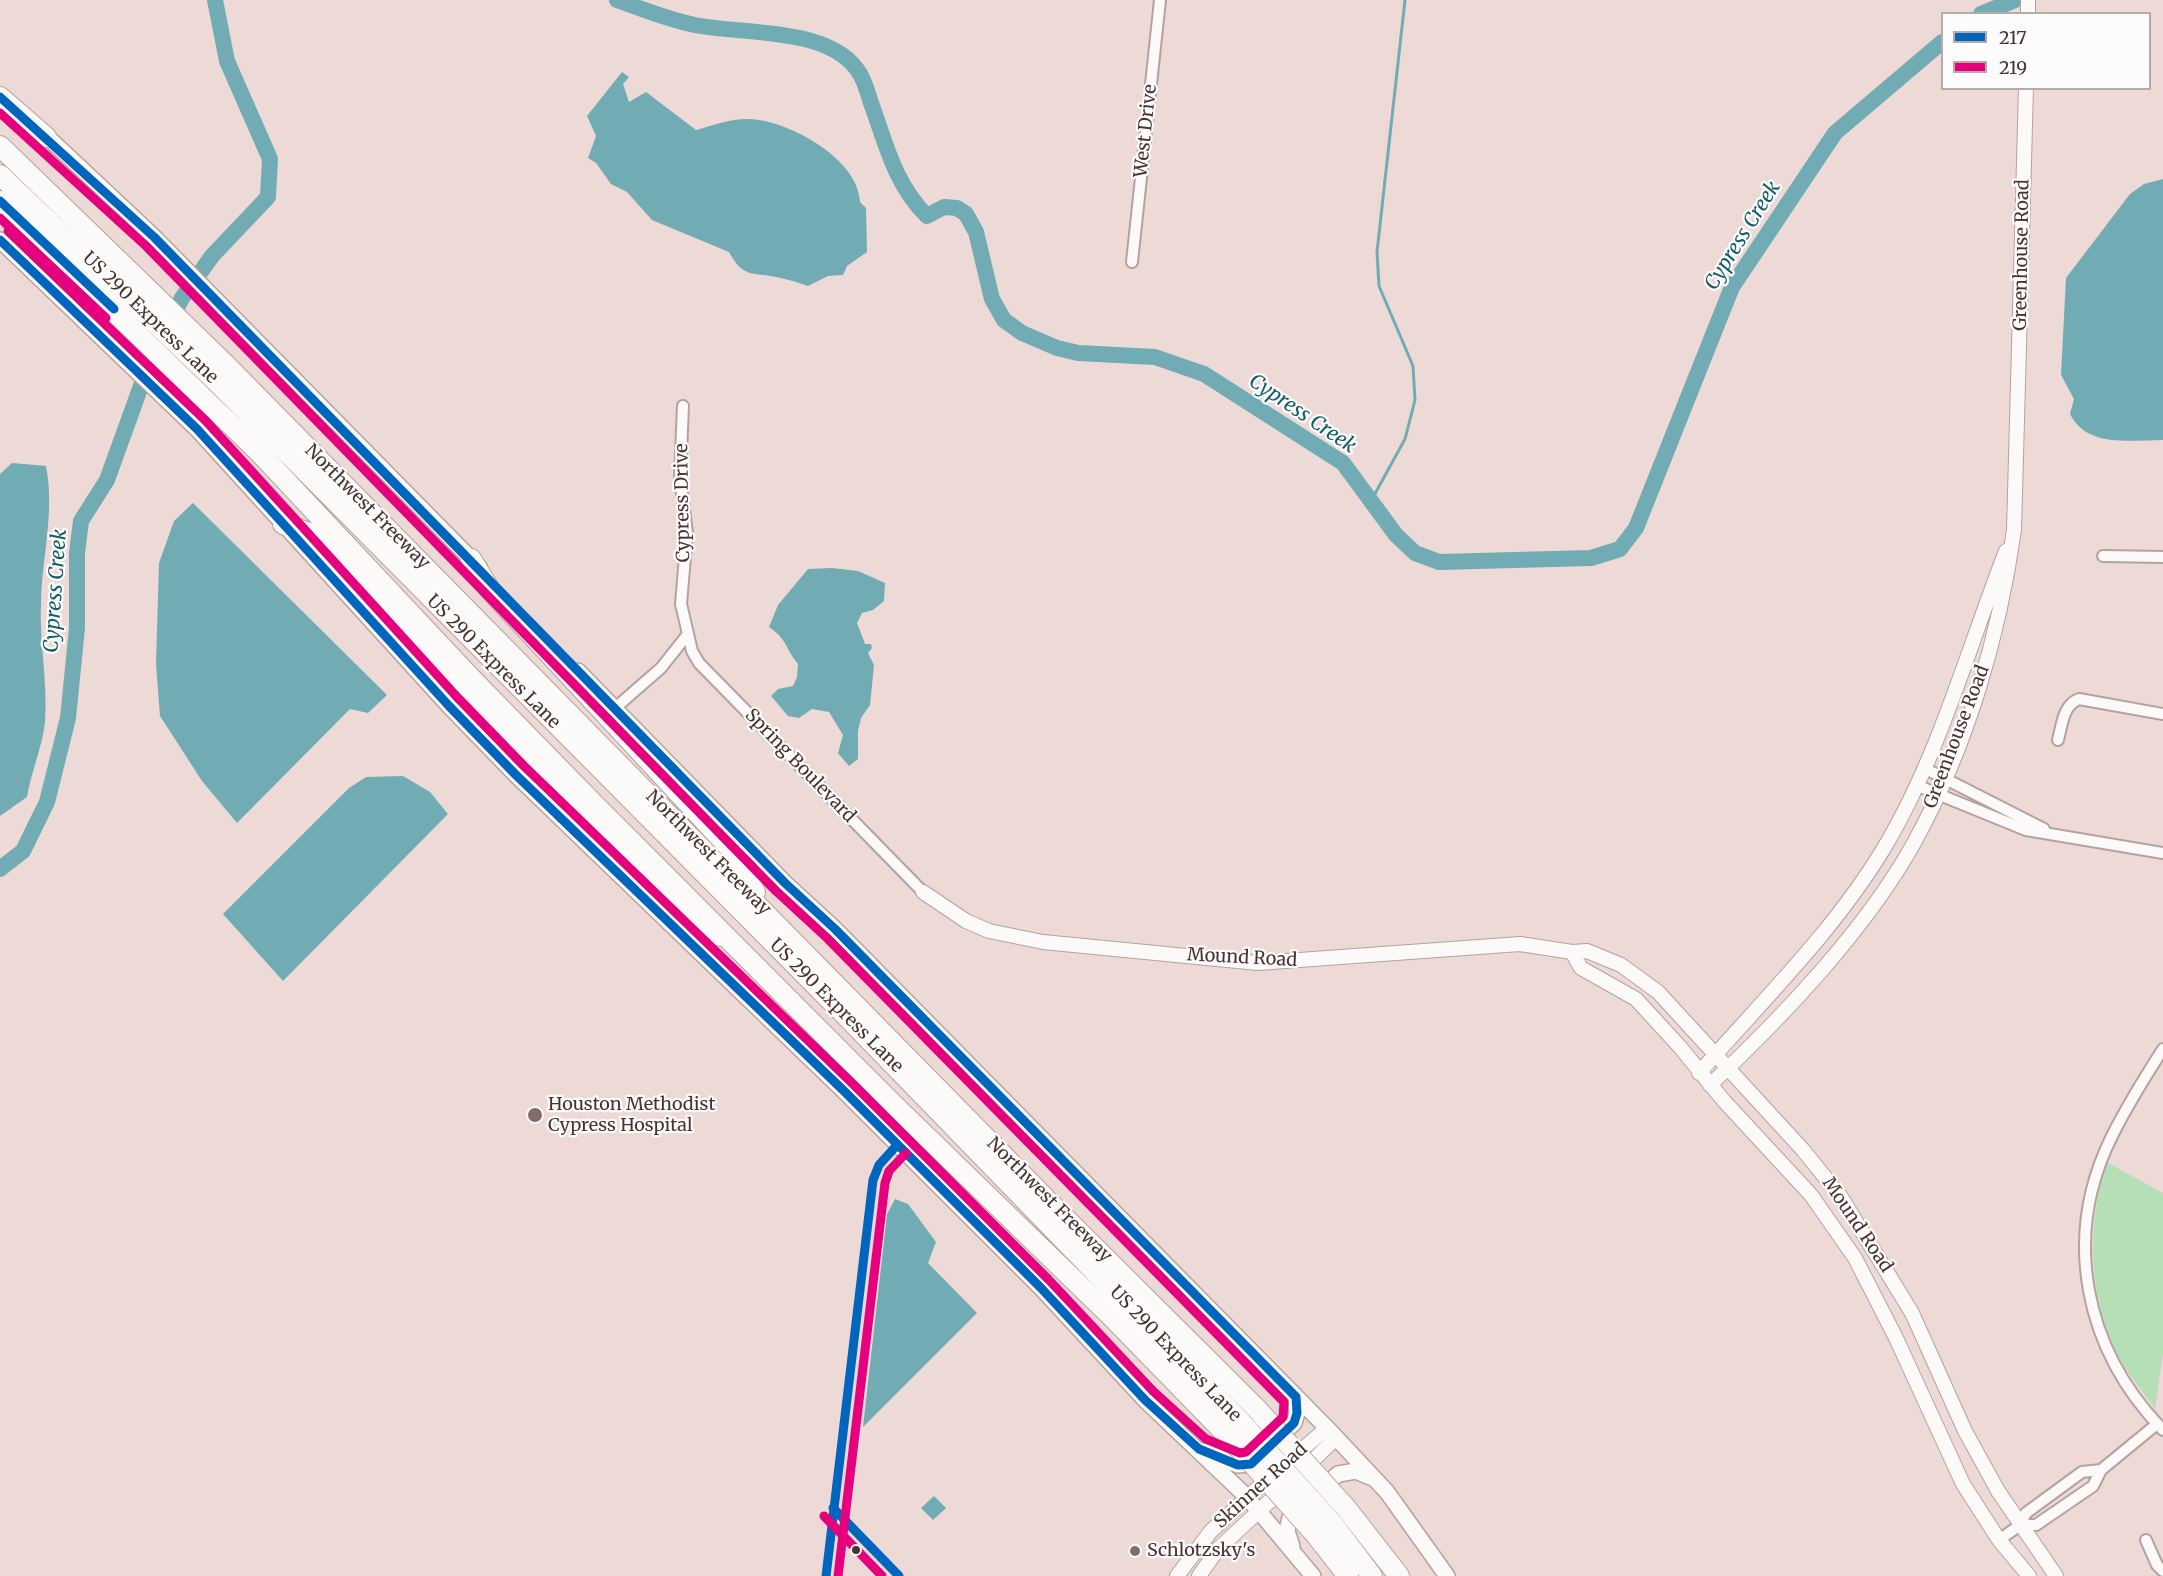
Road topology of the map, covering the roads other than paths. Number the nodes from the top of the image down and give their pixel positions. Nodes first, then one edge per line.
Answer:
1 (1160, 0) edge
2 (0, 87) edge
3 (2026, 90) edge
4 (0, 97) edge
5 (46, 136) junction
6 (0, 146) edge
7 (0, 175) edge
8 (0, 201) edge
9 (0, 240) edge
10 (1131, 262) dead end
11 (123, 292) junction
12 (682, 406) dead end
13 (283, 524) junction
14 (2014, 530) junction
15 (2103, 556) dead end
16 (2163, 557) edge
17 (471, 559) junction
18 (688, 634) junction
19 (614, 709) junction
20 (2163, 714) edge
21 (2058, 740) dead end
22 (1926, 769) junction
23 (1946, 778) junction
24 (1918, 786) junction
25 (1939, 794) junction
26 (2049, 832) junction
27 (2163, 853) edge
28 (923, 892) joint
29 (763, 908) junction
30 (727, 937) junction
31 (1572, 952) junction
32 (2163, 1049) edge
33 (1715, 1054) junction
34 (1728, 1069) junction
35 (1700, 1072) junction
36 (1710, 1085) junction
37 (1296, 1397) junction
38 (1233, 1427) junction
39 (2160, 1427) edge
40 (1332, 1433) junction
41 (1198, 1449) junction
42 (2101, 1470) junction
43 (1376, 1480) junction
44 (1246, 1497) junction
45 (1259, 1511) junction
46 (2020, 1525) junction
47 (1324, 1529) junction
48 (1999, 1540) junction
49 (2146, 1540) dead end
50 (1293, 1549) junction
51 (2163, 1571) edge
52 (1177, 1576) edge
53 (1199, 1576) edge
54 (1313, 1576) edge
55 (1348, 1576) edge
56 (1372, 1576) edge
57 (1399, 1576) edge
58 (1447, 1576) edge
59 (2028, 1576) edge
60 (2056, 1576) edge

1 - 10 street, West Drive
2 - 5 main road
3 - 14 street, Greenhouse Road
4 - 5 highway
5 - 17 main road
6 - 11 highway, Northwest Freeway
7 - 11 highway, US 290 Express Lane
8 - 11 highway, Northwest Freeway
9 - 13 main road
11 - 29 highway, Northwest Freeway
11 - 30 highway, Northwest Freeway
11 - 38 highway, US 290 Express Lane
12 - 18 street, Cypress Drive
13 - 30 highway
13 - 41 main road
14 - 22 street, Greenhouse Road
14 - 23 street, Greenhouse Road
15 - 16 street
17 - 19 main road
17 - 29 highway
18 - 19 street
18 - 28 street, Spring Boulevard
19 - 37 main road
20 - 21 street
22 - 23 street
22 - 24 street, Greenhouse Road
23 - 25 street, Greenhouse Road
23 - 26 street
24 - 25 street
24 - 33 street, Greenhouse Road
25 - 26 street
25 - 34 street, Greenhouse Road
26 - 27 street
28 - 31 street, Mound Road
29 - 57 highway, Northwest Freeway, bridge
30 - 38 highway, Northwest Freeway
31 - 33 street, Mound Road
31 - 35 street, Mound Road
32 - 39 street
33 - 34 street, Mound Road
33 - 35 street, Greenhouse Road
34 - 36 street, Greenhouse Road
34 - 46 street, Mound Road
35 - 36 street, Mound Road
36 - 48 street, Mound Road
37 - 40 main road
37 - 41 main road
38 - 47 highway, Northwest Freeway, bridge
39 - 42 street
40 - 43 main road
40 - 44 street, Skinner Road
40 - 45 street, Skinner Road
41 - 44 main road
42 - 46 street
42 - 46 street
43 - 50 main road
43 - 58 main road
44 - 45 main road
44 - 52 street, Skinner Road
45 - 50 main road
45 - 53 street, Skinner Road
46 - 48 street
46 - 60 street, Mound Road
47 - 55 highway, Northwest Freeway
47 - 56 highway
48 - 59 street, Mound Road
49 - 51 street
50 - 54 main road

